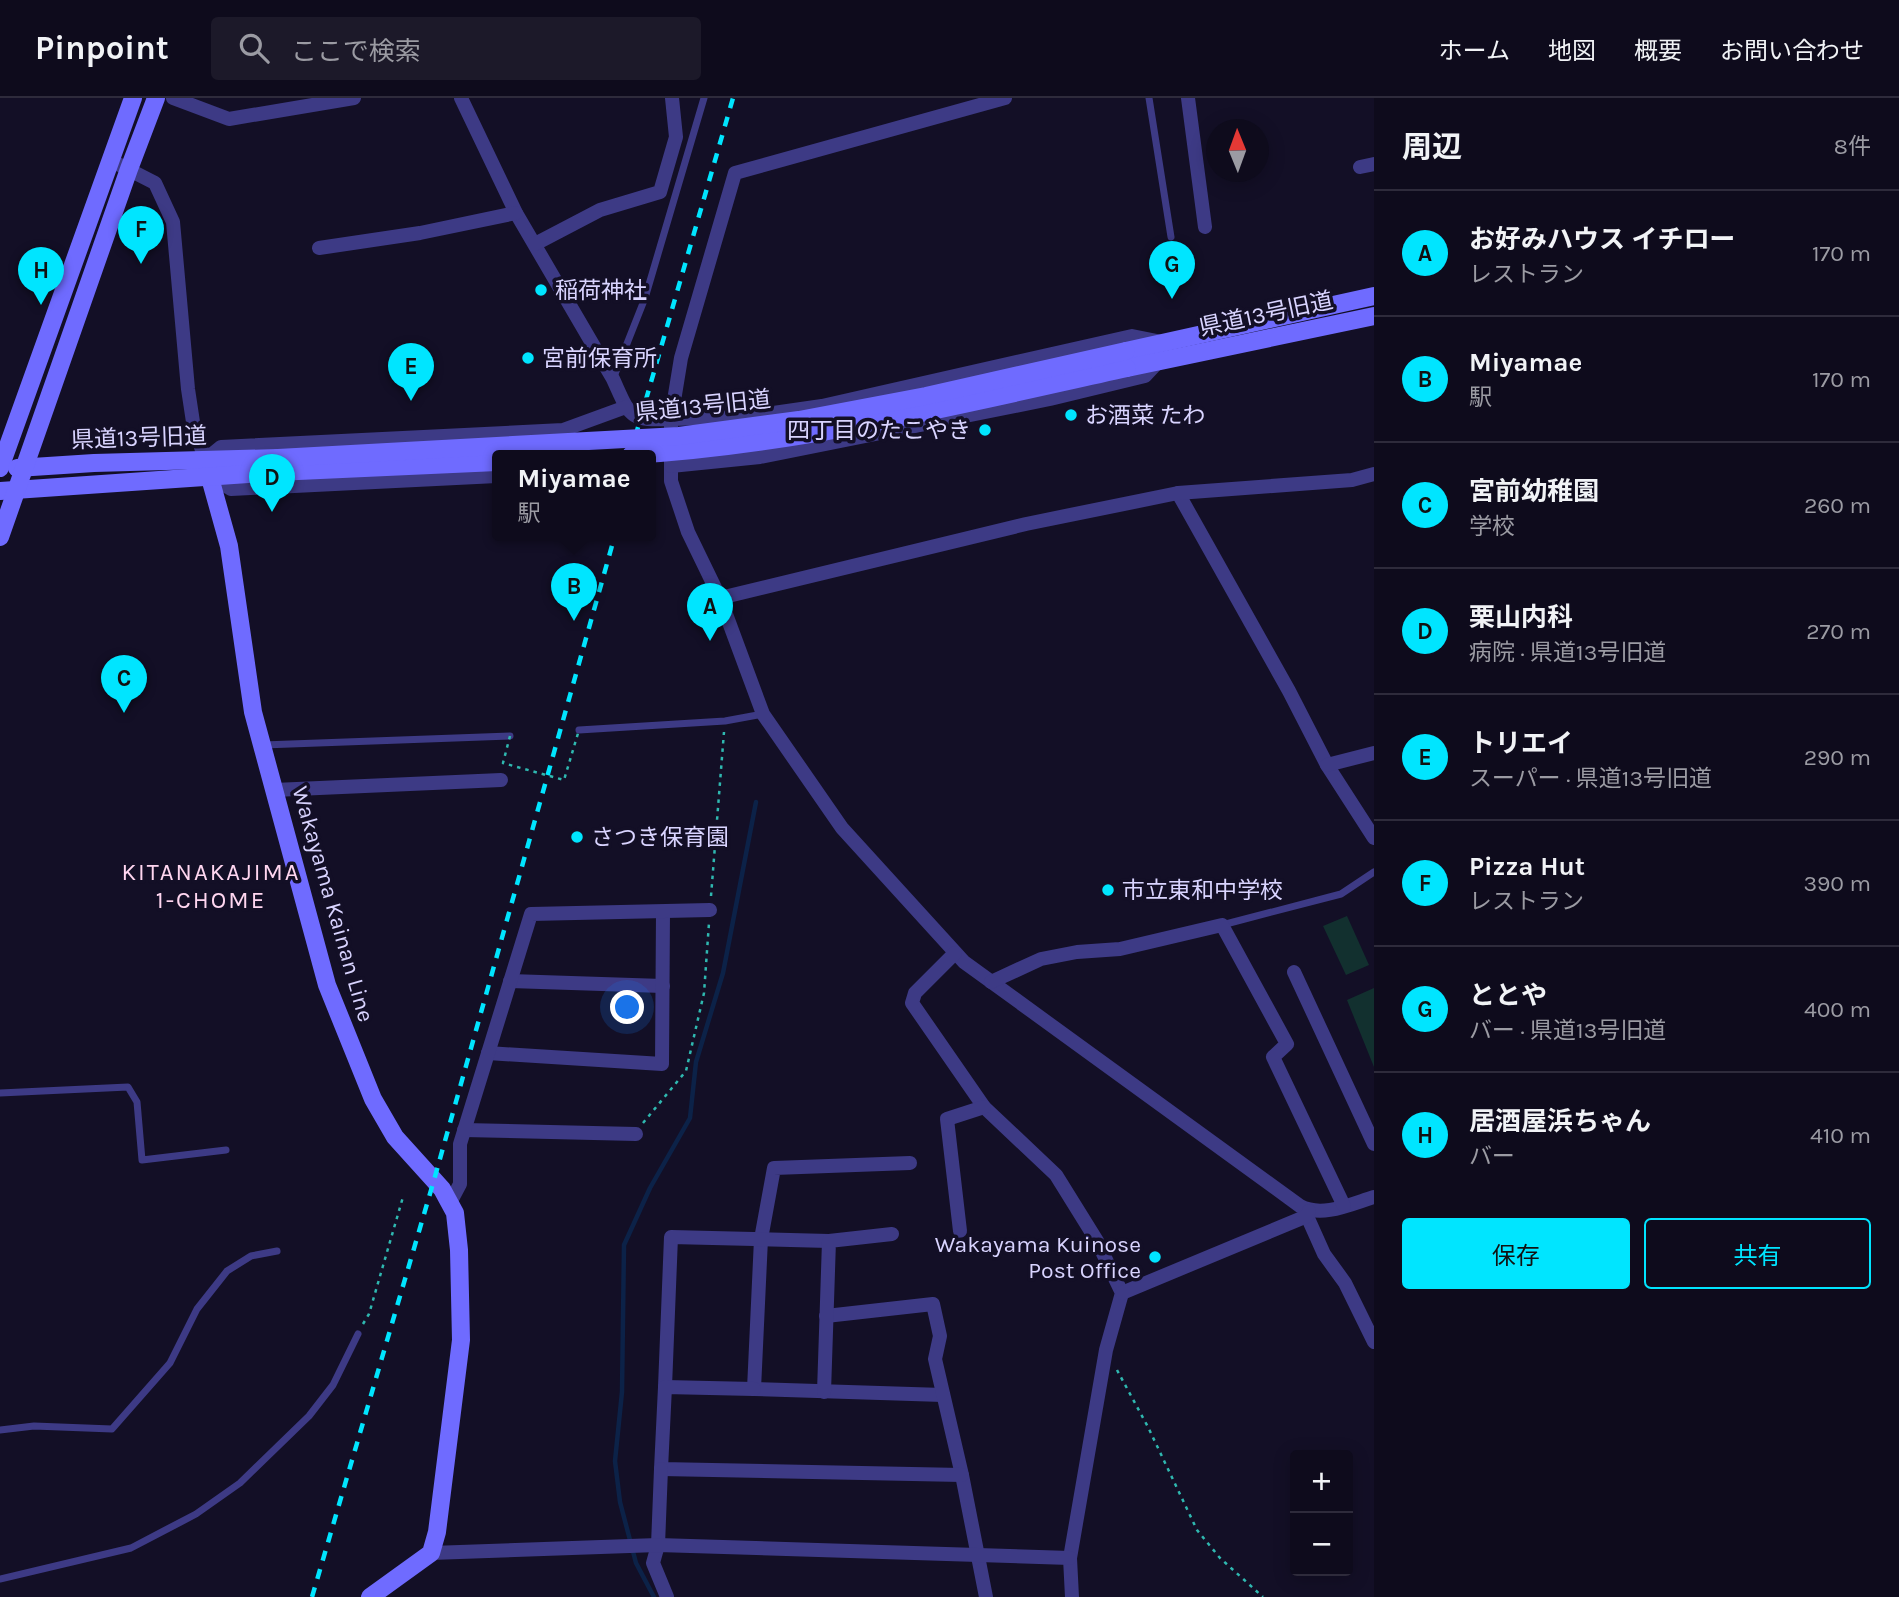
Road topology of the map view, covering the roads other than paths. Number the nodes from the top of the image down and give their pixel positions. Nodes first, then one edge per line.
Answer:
1 (133, 98) edge
2 (156, 98) edge
3 (173, 98) edge
4 (354, 98) edge
5 (461, 98) edge
6 (673, 98) edge
7 (704, 98) edge
8 (1005, 98) edge
9 (1149, 98) edge
10 (1188, 98) edge
11 (110, 160) junction
12 (128, 169) junction
13 (516, 213) junction
14 (1205, 227) dead end
15 (1171, 237) dead end
16 (535, 244) junction
17 (319, 248) dead end
18 (1374, 296) edge
19 (1374, 316) edge
20 (1165, 342) junction
21 (1126, 359) junction
22 (1159, 361) junction
23 (613, 379) junction
24 (626, 407) junction
25 (671, 419) junction
26 (564, 430) junction
27 (564, 450) edge
28 (656, 454) edge
29 (492, 462) edge
30 (277, 465) junction
31 (671, 466) junction
32 (25, 468) junction
33 (208, 468) junction
34 (0, 469) edge
35 (1374, 474) edge
36 (492, 476) edge
37 (8, 491) edge
38 (1178, 493) junction
39 (0, 537) edge
40 (720, 598) junction
41 (763, 714) junction
42 (579, 730) road end
43 (510, 736) road end
44 (262, 745) junction
45 (1374, 753) edge
46 (1327, 765) junction
47 (501, 780) dead end
48 (274, 790) junction
49 (1374, 838) edge
50 (1374, 872) edge
51 (710, 910) road end
52 (663, 912) junction
53 (1222, 925) junction
54 (955, 953) junction
55 (1294, 972) dead end
56 (510, 981) junction
57 (991, 982) junction
58 (663, 986) junction
59 (488, 1053) junction
60 (0, 1093) edge
61 (984, 1107) junction
62 (464, 1130) junction
63 (636, 1134) road end
64 (1374, 1144) edge
65 (226, 1150) dead end
66 (910, 1163) dead end
67 (1374, 1197) edge
68 (451, 1202) junction
69 (1344, 1206) junction
70 (1308, 1213) junction
71 (960, 1231) dead end
72 (892, 1234) dead end
73 (761, 1239) junction
74 (829, 1241) junction
75 (277, 1251) dead end
76 (1122, 1293) junction
77 (826, 1316) junction
78 (358, 1334) road end
79 (1374, 1342) edge
80 (665, 1387) junction
81 (754, 1389) junction
82 (824, 1392) junction
83 (943, 1395) junction
84 (0, 1430) edge
85 (661, 1469) junction
86 (962, 1475) junction
87 (658, 1545) junction
88 (431, 1553) junction
89 (978, 1555) junction
90 (1070, 1558) junction
91 (0, 1579) edge
92 (370, 1597) edge
93 (667, 1597) edge
94 (986, 1597) edge
95 (1072, 1597) edge

1 - 11 street
2 - 12 street
3 - 4 street
5 - 13 street
6 - 16 street
7 - 23 lane
8 - 25 street
9 - 15 lane
10 - 14 street
11 - 12 street
11 - 34 street
12 - 32 street
12 - 33 street
13 - 16 street
13 - 17 street
16 - 23 street
18 - 20 street, 県道13号旧道
19 - 22 street, 県道13号旧道
20 - 21 street, 県道13号旧道
20 - 25 street
21 - 22 street, 県道13号旧道
21 - 28 street, 県道13号旧道, bridge
21 - 30 street, 県道13号旧道, bridge
22 - 31 street
23 - 24 street
24 - 25 street
24 - 26 street
25 - 31 street
26 - 27 street
26 - 33 street
29 - 30 street, 県道13号旧道
30 - 33 street, 県道13号旧道
31 - 40 street
32 - 33 street, 県道13号旧道
32 - 34 street, 県道13号旧道
32 - 37 street
33 - 36 street
33 - 37 street, 県道13号旧道
33 - 44 street, Wakayama Kainan Line
35 - 38 street
37 - 39 street
38 - 40 street
38 - 46 street
40 - 41 street
41 - 42 lane
41 - 54 street
43 - 44 lane
44 - 48 street, Wakayama Kainan Line
45 - 46 street
46 - 49 street
47 - 48 street
48 - 68 street, Wakayama Kainan Line
50 - 53 lane
51 - 52 street
52 - 56 street
52 - 58 street
53 - 57 street
53 - 69 street
54 - 57 street
54 - 61 street
55 - 64 street
56 - 58 street
56 - 59 street
57 - 70 street
58 - 59 street
59 - 62 street
60 - 65 lane
61 - 71 street
61 - 76 street
62 - 63 street
62 - 68 street
66 - 73 street
67 - 69 street
68 - 88 street, Wakayama Kainan Line
69 - 70 street
70 - 76 street
70 - 79 street
72 - 74 street
73 - 74 street
73 - 80 street
73 - 81 street
74 - 77 street
75 - 84 lane
76 - 90 street
77 - 82 street
77 - 83 street
78 - 91 lane
80 - 81 street
80 - 85 street
81 - 82 street
82 - 83 street
83 - 86 street
85 - 86 street
85 - 87 street
86 - 89 street
87 - 88 street
87 - 89 street
87 - 93 street
88 - 92 street
89 - 90 street
89 - 94 street
90 - 95 street

